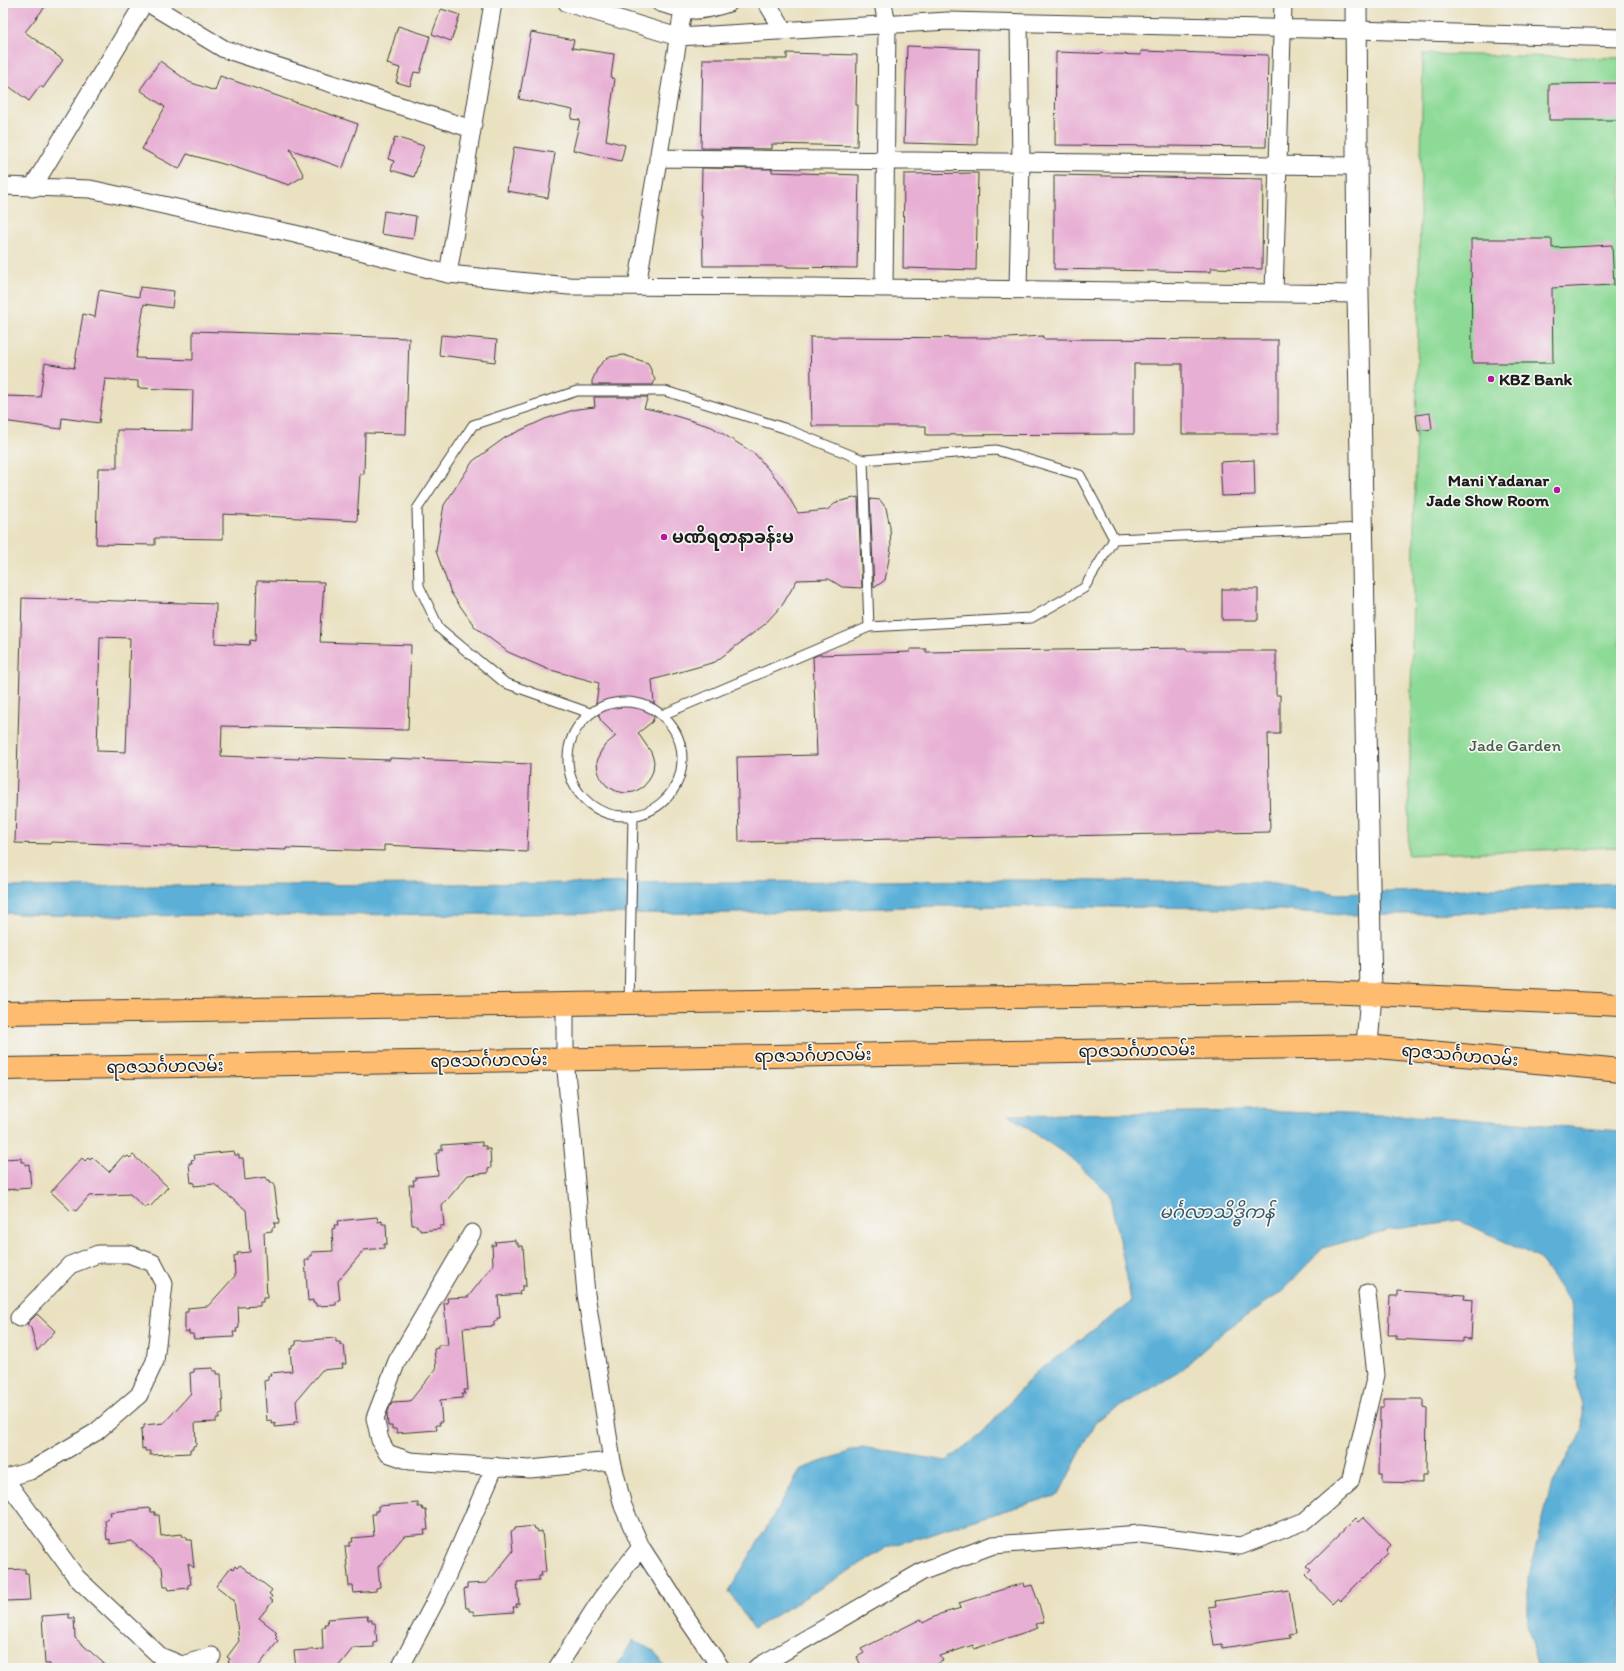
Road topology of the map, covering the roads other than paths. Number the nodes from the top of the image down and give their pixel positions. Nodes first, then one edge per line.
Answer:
1 (144, 3) edge
2 (148, 3) edge
3 (493, 3) edge
4 (567, 3) edge
5 (660, 3) edge
6 (728, 3) edge
7 (767, 3) edge
8 (883, 3) edge
9 (1284, 3) edge
10 (1356, 3) edge
11 (683, 10) junction
12 (1019, 23) junction
13 (887, 25) junction
14 (1283, 28) junction
15 (1356, 30) junction
16 (784, 31) junction
17 (678, 37) junction
18 (1621, 38) edge
19 (472, 129) junction
20 (658, 158) junction
21 (885, 161) junction
22 (1021, 162) junction
23 (1277, 165) junction
24 (1357, 166) junction
25 (3, 186) edge
26 (32, 188) junction
27 (448, 274) junction
28 (637, 286) junction
29 (884, 288) junction
30 (1018, 289) junction
31 (1274, 293) junction
32 (1358, 294) junction
33 (864, 460) junction
34 (1362, 528) junction
35 (1114, 538) junction
36 (869, 627) junction
37 (590, 713) junction
38 (662, 715) junction
39 (634, 817) junction
40 (1371, 994) junction
41 (629, 1003) junction
42 (565, 1004) junction
43 (1621, 1005) edge
44 (3, 1013) edge
45 (1367, 1046) junction
46 (565, 1059) junction
47 (3, 1069) edge
48 (1621, 1070) edge
49 (472, 1233) dead end
50 (1367, 1293) dead end
51 (19, 1318) dead end
52 (612, 1461) junction
53 (495, 1466) junction
54 (4, 1479) edge
55 (641, 1548) junction
56 (212, 1656) dead end
57 (400, 1668) edge
58 (557, 1668) edge
59 (721, 1668) edge
60 (756, 1668) edge

1 - 26 street
2 - 19 street
3 - 19 street
4 - 17 street
5 - 11 street
6 - 11 street
7 - 16 street
8 - 13 street
9 - 14 street
10 - 15 street
11 - 17 street
12 - 13 street
12 - 14 street
12 - 22 street
13 - 16 street
13 - 21 street
14 - 15 street
14 - 23 street
15 - 18 street
15 - 24 street
16 - 17 street
17 - 20 street
19 - 27 street
20 - 21 street
20 - 28 street
21 - 22 street
21 - 29 street
22 - 23 street
22 - 30 street
23 - 24 street
23 - 31 street
24 - 32 street
25 - 26 street
26 - 27 street
27 - 28 street
28 - 29 street
29 - 30 street
30 - 31 street
31 - 32 street
32 - 34 street
33 - 35 lane
33 - 36 lane
33 - 37 lane
34 - 35 lane
34 - 40 street
35 - 36 lane
36 - 38 lane
37 - 38 lane
37 - 39 lane
38 - 39 lane
39 - 41 lane
40 - 41 main road
40 - 43 main road
40 - 45 street
41 - 42 main road
42 - 44 main road
42 - 46 street
45 - 46 main road, ရာဇသင်္ဂဟလမ်း
45 - 48 main road, ရာဇသင်္ဂဟလမ်း
46 - 47 main road, ရာဇသင်္ဂဟလမ်း
46 - 52 street
49 - 53 street
50 - 60 street
51 - 54 street
52 - 53 street
52 - 55 street
53 - 57 street
54 - 56 street
55 - 58 street
55 - 59 street

